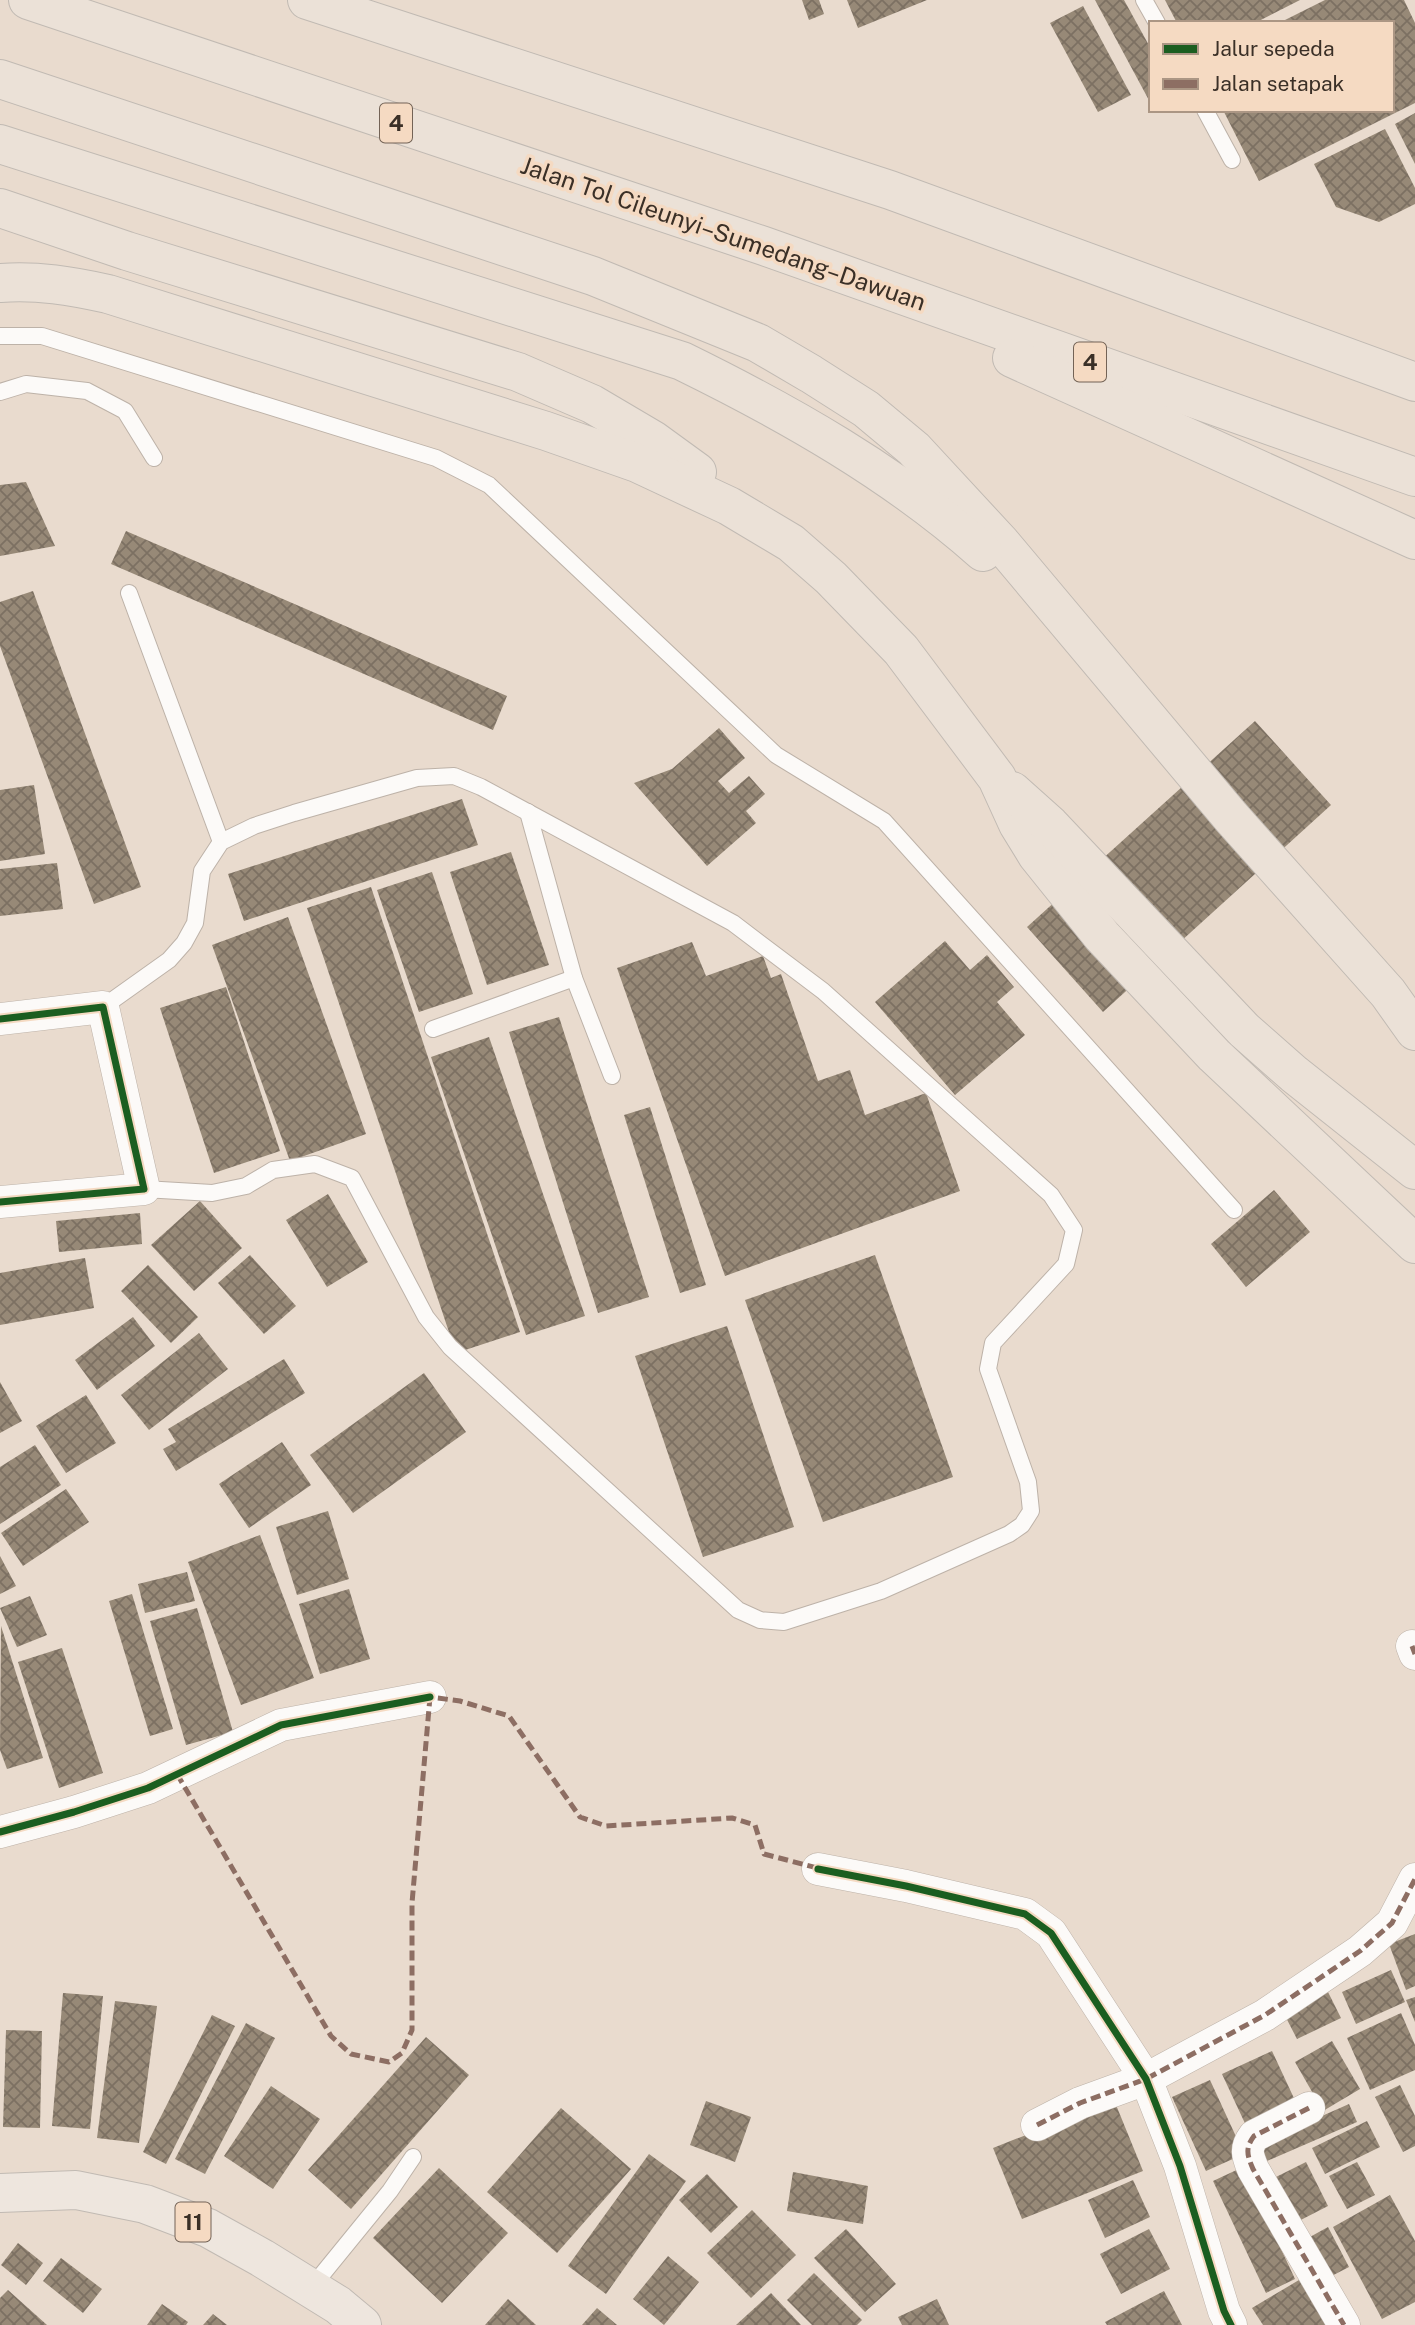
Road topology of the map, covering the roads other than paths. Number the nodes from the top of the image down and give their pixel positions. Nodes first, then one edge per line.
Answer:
1 (28, 0) edge
2 (307, 0) edge
3 (1144, 0) edge
4 (1156, 21) edge
5 (0, 79) edge
6 (1206, 112) edge
7 (16, 150) edge
8 (1232, 160) dead end
9 (890, 190) junction
10 (0, 208) edge
11 (764, 246) junction
12 (0, 283) edge
13 (0, 336) edge
14 (1415, 360) edge
15 (1415, 382) edge
16 (0, 392) edge
17 (154, 458) dead end
18 (1415, 477) edge
19 (1415, 540) edge
20 (791, 543) junction
21 (129, 593) dead end
22 (1093, 652) junction
23 (997, 778) junction
24 (528, 812) junction
25 (221, 842) junction
26 (574, 978) junction
27 (1401, 1004) edge
28 (103, 1007) junction
29 (0, 1019) edge
30 (433, 1029) dead end
31 (1415, 1031) edge
32 (612, 1076) dead end
33 (1415, 1170) edge
34 (144, 1189) junction
35 (0, 1202) edge
36 (1234, 1210) dead end
37 (1415, 1244) edge
38 (430, 1697) dead end
39 (0, 1832) edge
40 (818, 1869) dead end
41 (1415, 1879) edge
42 (1146, 2078) junction
43 (1309, 2108) dead end
44 (1037, 2125) dead end
45 (413, 2157) dead end
46 (0, 2193) edge
47 (310, 2288) junction
48 (362, 2325) edge
49 (1231, 2325) edge
50 (1344, 2325) edge

1 - 11 highway, Jalan Tol Cileunyi–Sumedang–Dawuan / 4
2 - 9 highway
3 - 4 lane
5 - 22 highway
6 - 8 lane
7 - 22 highway
9 - 14 highway
9 - 15 highway
10 - 20 highway
11 - 18 highway, Jalan Tol Cileunyi–Sumedang–Dawuan / 4
11 - 19 highway
12 - 20 highway
13 - 36 lane
16 - 17 lane
20 - 23 highway
21 - 25 lane
22 - 27 highway
23 - 33 highway
23 - 37 highway
24 - 25 lane
24 - 26 lane
24 - 34 lane
25 - 28 lane
26 - 30 lane
26 - 32 lane
27 - 31 highway
28 - 29 street
28 - 34 street
34 - 35 street
38 - 39 street
40 - 42 street
41 - 42 street
42 - 44 street
42 - 49 street
43 - 50 street
45 - 47 lane
46 - 47 highway, 11
47 - 48 highway, 11

